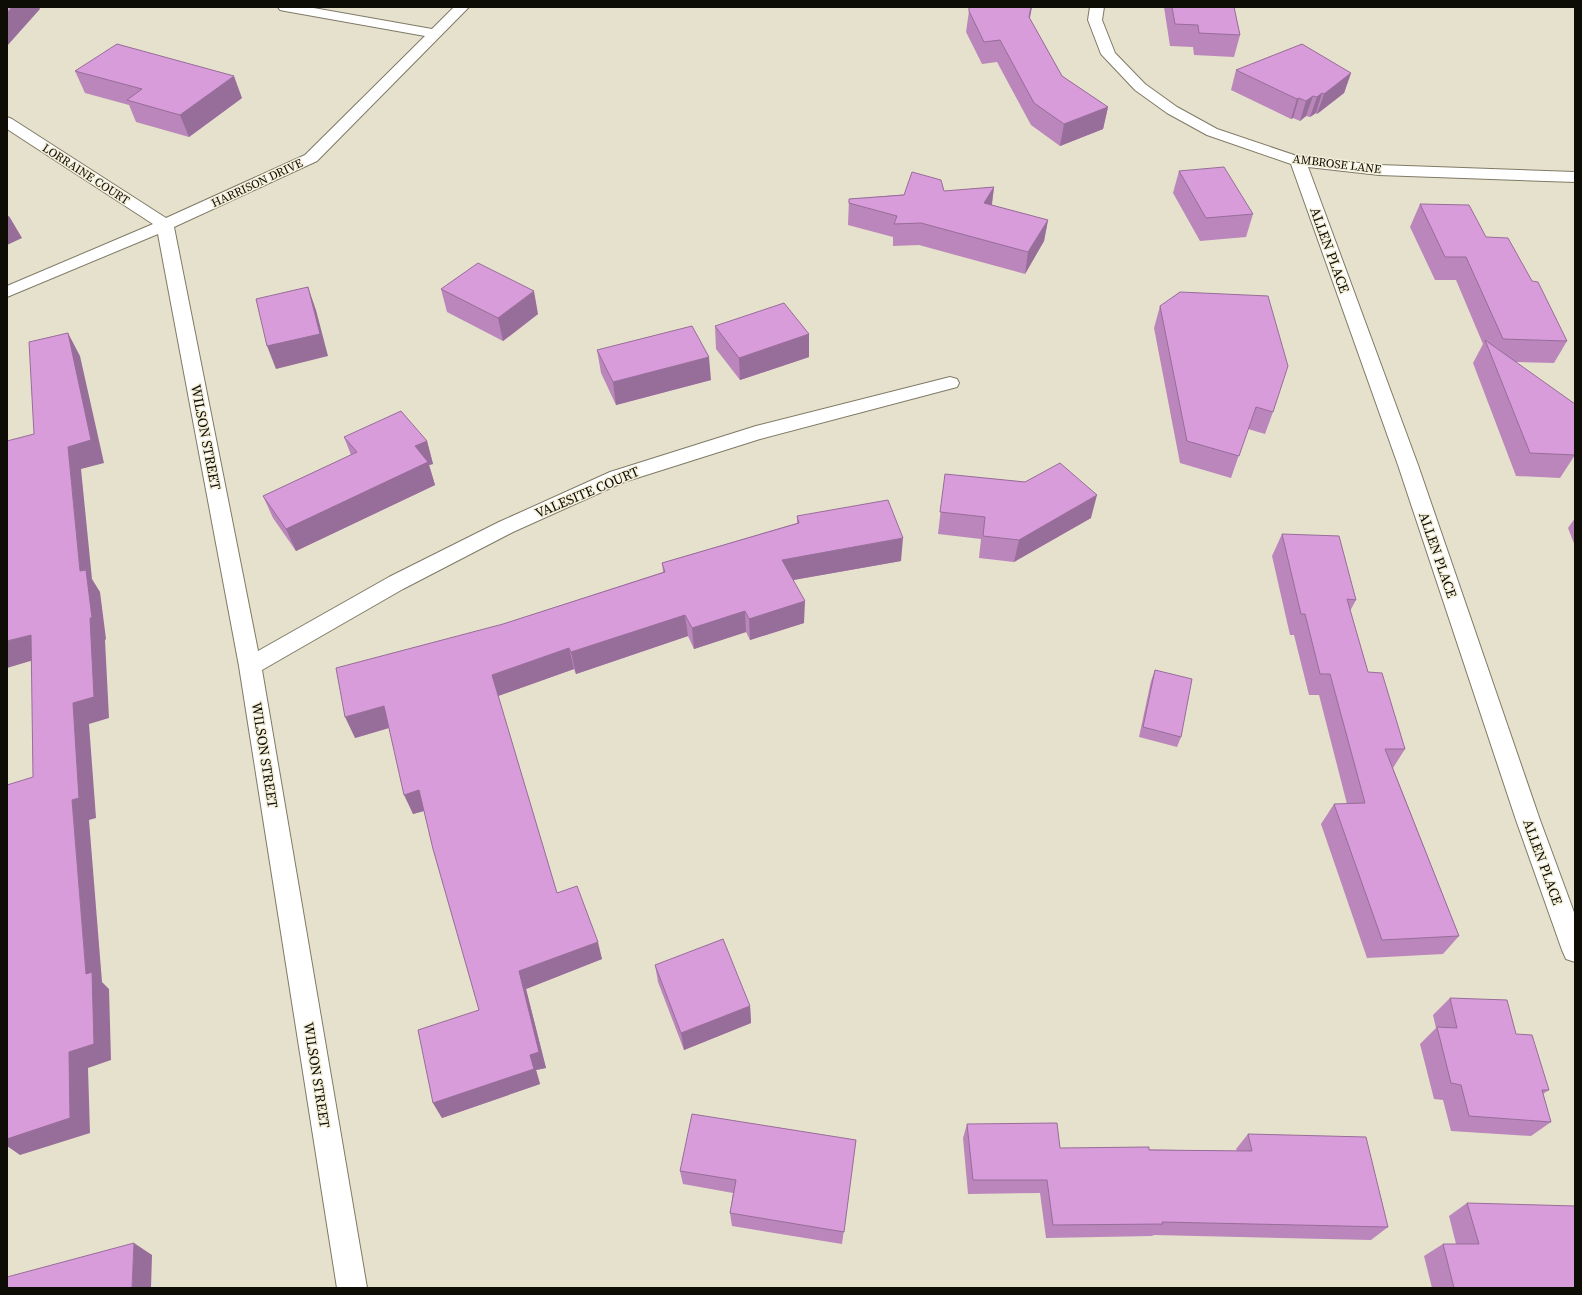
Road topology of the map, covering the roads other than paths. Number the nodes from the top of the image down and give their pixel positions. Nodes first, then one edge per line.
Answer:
1 (285, 7) edge
2 (462, 7) edge
3 (1097, 7) edge
4 (435, 34) junction
5 (7, 122) edge
6 (1298, 161) junction
7 (1575, 177) edge
8 (165, 225) junction
9 (7, 292) edge
10 (950, 383) dead end
11 (250, 666) junction
12 (1575, 950) edge
13 (352, 1288) edge

1 - 4 street
2 - 4 street, HARRISON DRIVE
3 - 6 street, AMBROSE LANE
4 - 8 street, HARRISON DRIVE
5 - 8 street, LORRAINE COURT
6 - 7 street, AMBROSE LANE
6 - 12 street, ALLEN PLACE
8 - 9 street, HARRISON DRIVE
8 - 11 street, WILSON STREET
10 - 11 street, VALESITE COURT
11 - 13 street, WILSON STREET

